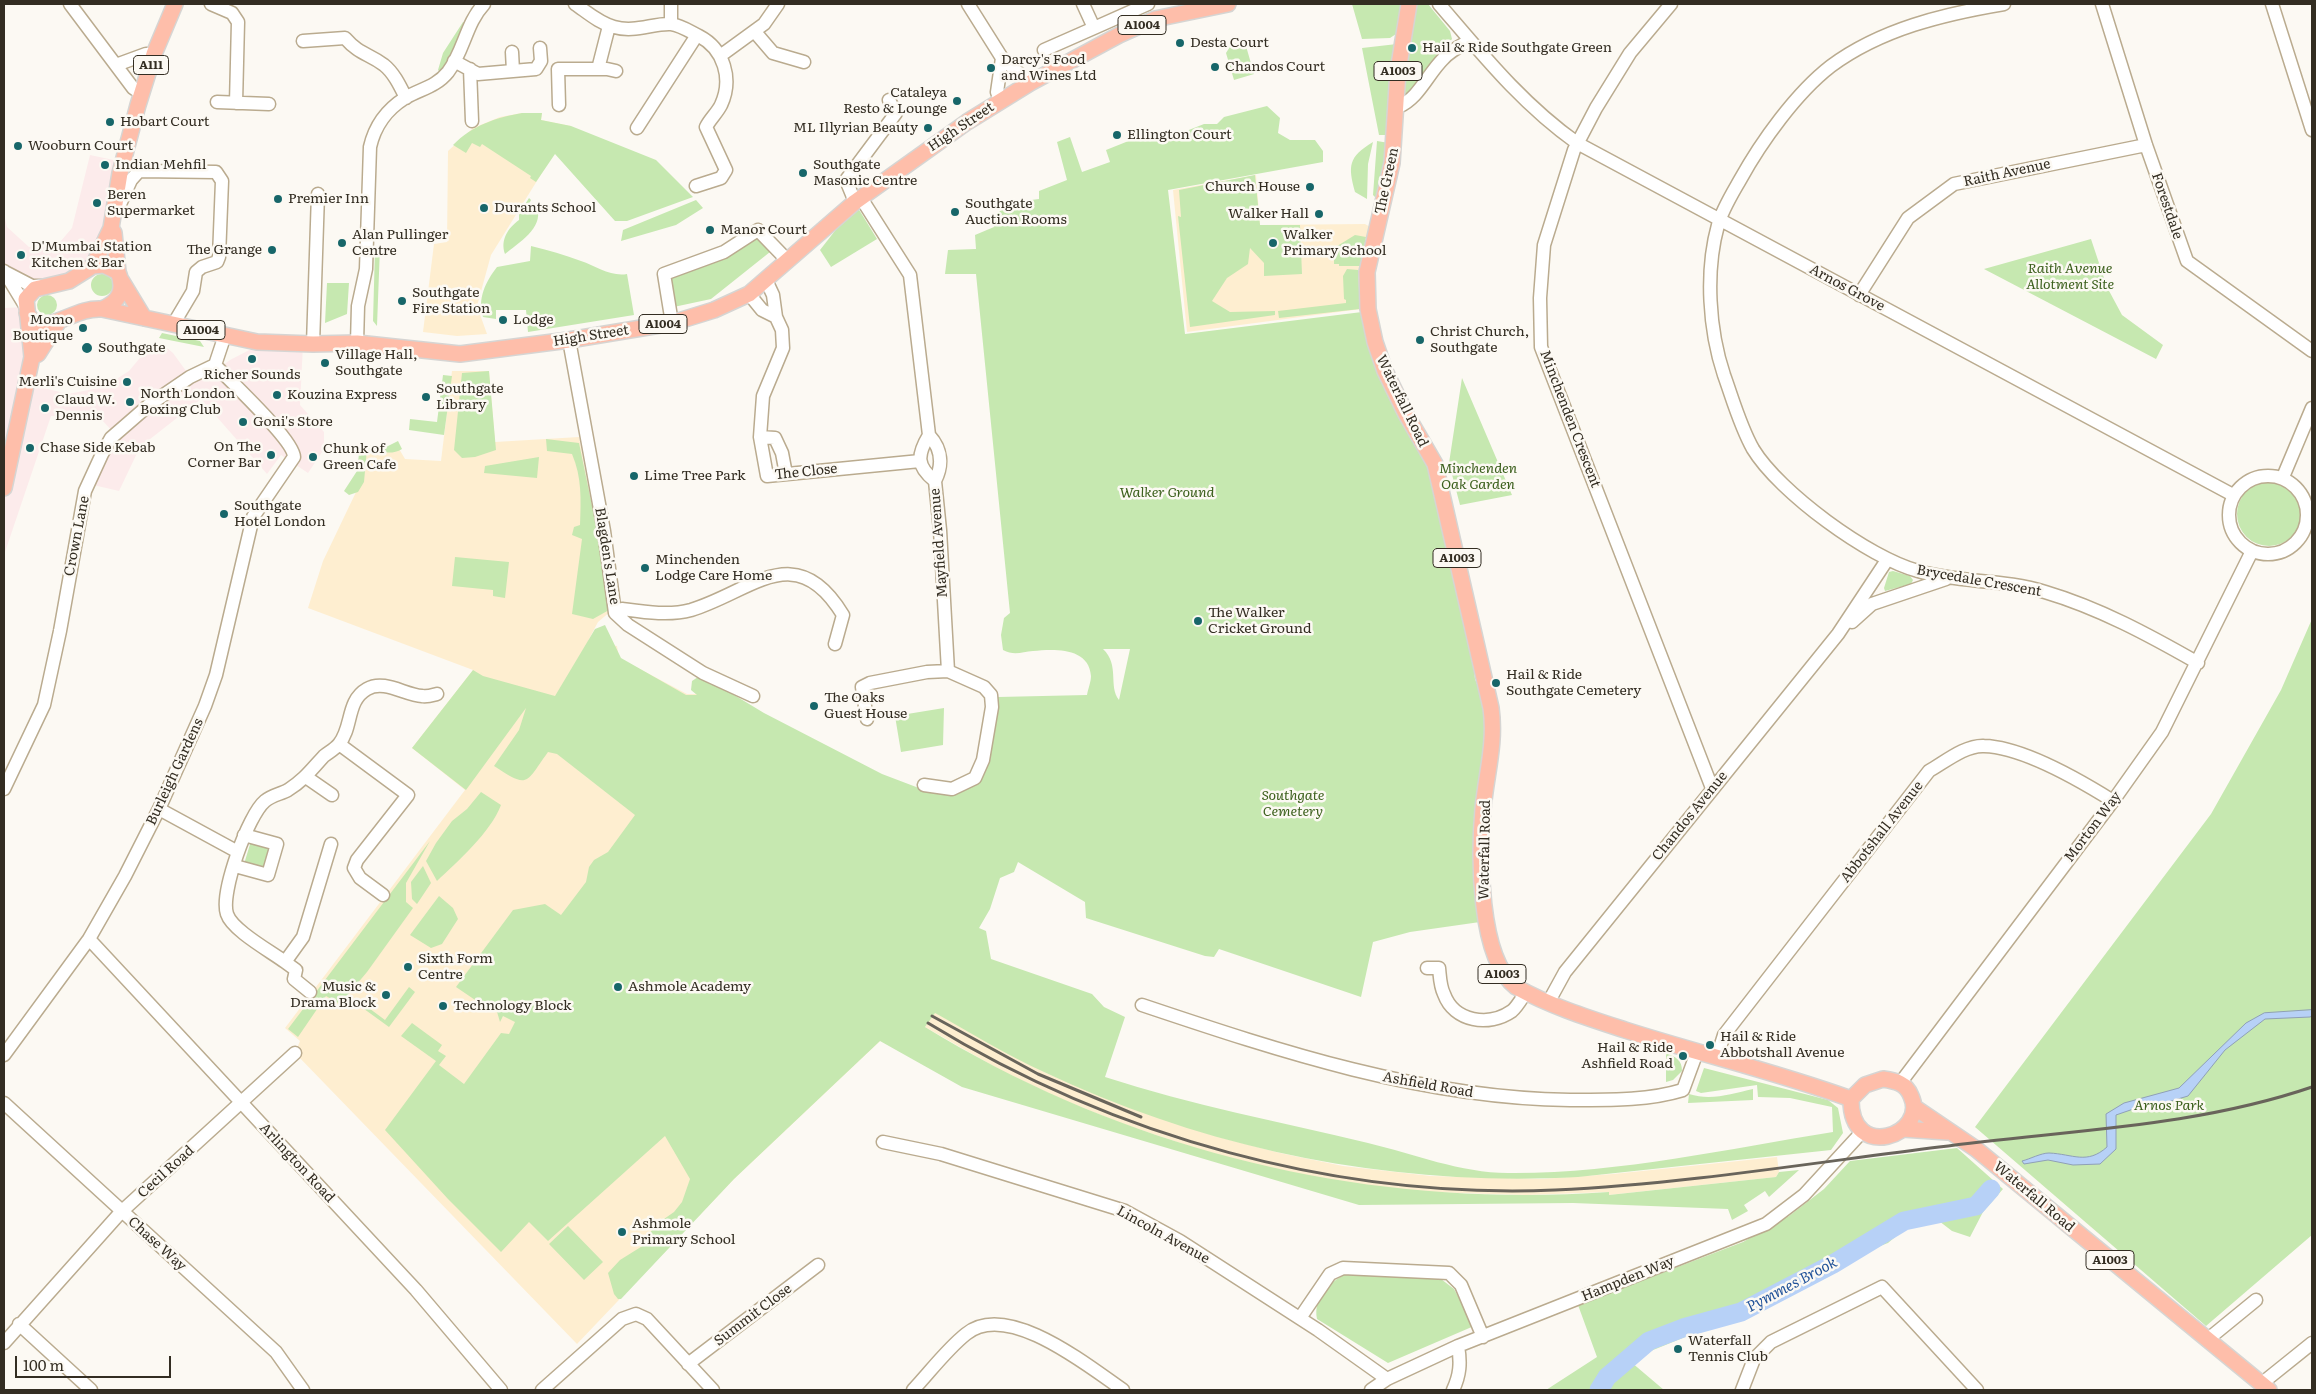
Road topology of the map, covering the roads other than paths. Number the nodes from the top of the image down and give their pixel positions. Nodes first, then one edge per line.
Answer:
1 (70, 4) edge
2 (176, 4) edge
3 (211, 4) edge
4 (484, 4) edge
5 (575, 4) edge
6 (671, 4) edge
7 (778, 4) edge
8 (968, 4) edge
9 (1083, 4) edge
10 (1148, 4) edge
11 (1228, 4) edge
12 (1409, 4) edge
13 (1439, 4) edge
14 (1671, 4) edge
15 (2004, 4) edge
16 (2102, 4) edge
17 (2272, 4) edge
18 (1182, 8) edge
19 (671, 24) junction
20 (609, 26) junction
21 (1094, 28) junction
22 (755, 32) junction
23 (697, 35) junction
24 (1074, 37) junction
25 (1469, 41) junction
26 (303, 42) dead end
27 (540, 48) dead end
28 (1044, 50) dead end
29 (512, 52) dead end
30 (154, 54) junction
31 (1082, 54) junction
32 (720, 56) junction
33 (1002, 58) junction
34 (454, 61) junction
35 (804, 62) dead end
36 (116, 65) junction
37 (470, 69) junction
38 (598, 69) junction
39 (513, 71) junction
40 (616, 71) dead end
41 (1030, 83) junction
42 (142, 94) junction
43 (406, 98) junction
44 (889, 100) dead end
45 (1000, 101) junction
46 (218, 102) dead end
47 (236, 103) junction
48 (269, 104) dead end
49 (559, 105) dead end
50 (1398, 107) junction
51 (472, 121) dead end
52 (637, 128) dead end
53 (2312, 130) edge
54 (1577, 143) junction
55 (2146, 145) junction
56 (696, 186) dead end
57 (318, 194) dead end
58 (858, 200) junction
59 (1720, 220) junction
60 (112, 223) junction
61 (788, 261) junction
62 (93, 266) junction
63 (4, 272) edge
64 (120, 276) junction
65 (766, 280) junction
66 (51, 284) junction
67 (749, 294) junction
68 (1859, 295) junction
69 (102, 309) junction
70 (26, 310) junction
71 (776, 317) junction
72 (144, 318) junction
73 (59, 321) junction
74 (174, 323) junction
75 (672, 323) junction
76 (225, 335) junction
77 (569, 340) junction
78 (1375, 342) joint
79 (357, 343) junction
80 (313, 344) junction
81 (2312, 351) edge
82 (32, 357) junction
83 (215, 365) junction
84 (2312, 408) edge
85 (929, 435) junction
86 (760, 437) junction
87 (920, 461) junction
88 (786, 474) junction
89 (2283, 477) junction
90 (935, 481) junction
91 (4, 488) edge
92 (2233, 495) junction
93 (2308, 536) edge
94 (2252, 551) junction
95 (1887, 560) junction
96 (1948, 578) junction
97 (616, 614) junction
98 (1838, 634) junction
99 (835, 644) dead end
100 (2198, 662) junction
101 (948, 670) junction
102 (438, 694) dead end
103 (753, 696) dead end
104 (867, 719) dead end
105 (339, 744) junction
106 (306, 778) junction
107 (924, 785) dead end
108 (4, 788) edge
109 (1712, 788) junction
110 (332, 794) dead end
111 (2113, 801) junction
112 (159, 809) junction
113 (244, 835) junction
114 (331, 844) dead end
115 (238, 852) junction
116 (235, 866) junction
117 (383, 895) dead end
118 (89, 939) junction
119 (285, 962) junction
120 (1427, 968) dead end
121 (310, 992) dead end
122 (1526, 992) junction
123 (1548, 1003) junction
124 (1142, 1006) dead end
125 (1697, 1052) junction
126 (295, 1053) dead end
127 (4, 1055) edge
128 (1717, 1057) junction
129 (1901, 1082) junction
130 (1851, 1099) junction
131 (240, 1102) junction
132 (4, 1103) edge
133 (1914, 1107) junction
134 (1903, 1129) junction
135 (1862, 1132) junction
136 (1949, 1132) junction
137 (883, 1142) dead end
138 (121, 1212) junction
139 (818, 1265) dead end
140 (2256, 1300) dead end
141 (1300, 1318) junction
142 (20, 1324) junction
143 (1483, 1337) junction
144 (2207, 1340) junction
145 (4, 1343) edge
146 (2312, 1343) edge
147 (1458, 1346) junction
148 (688, 1364) junction
149 (1387, 1379) junction
150 (2265, 1387) edge
151 (91, 1390) edge
152 (303, 1390) edge
153 (501, 1390) edge
154 (542, 1390) edge
155 (713, 1390) edge
156 (913, 1390) edge
157 (1123, 1390) edge
158 (1371, 1390) edge
159 (1453, 1390) edge
160 (1742, 1390) edge
161 (1977, 1390) edge

1 - 36 street
2 - 30 main road, A111
3 - 47 street
4 - 34 street
5 - 20 street
6 - 19 street
7 - 22 street
8 - 33 street
9 - 21 street
10 - 21 street
11 - 18 main road, A1004
12 - 50 main road, The Green / A1003
13 - 25 street
14 - 54 street, Minchenden Crescent
15 - 59 street, Brycedale Crescent
16 - 55 street, Forestdale
17 - 53 street
18 - 31 main road, A1004
19 - 20 street
19 - 23 street
20 - 38 street
21 - 24 street
22 - 32 street
22 - 35 street
23 - 32 street
23 - 52 street
24 - 28 street
24 - 31 street
25 - 50 street
25 - 54 street, Arnos Grove
26 - 43 street
27 - 39 street
29 - 39 street
30 - 36 street
30 - 42 main road, A111
31 - 41 main road, A1004
32 - 56 street
33 - 41 street
33 - 45 street
34 - 37 street
34 - 43 street
36 - 42 street
37 - 39 street
37 - 51 street
38 - 40 street
38 - 49 street
41 - 45 main road, A1004
42 - 60 main road, A111
43 - 79 street
44 - 58 street
45 - 58 main road, High Street / A1004
46 - 47 street
47 - 48 street
50 - 78 main road, The Green / A1003
54 - 59 street, Arnos Grove
54 - 109 street, Minchenden Crescent
55 - 68 street, Raith Avenue
55 - 81 street, Forestdale
57 - 80 street
58 - 61 main road, High Street / A1004
58 - 85 street
59 - 68 street, Arnos Grove
59 - 95 street, Brycedale Crescent
60 - 62 main road, A111
60 - 64 main road, A111
60 - 74 street
61 - 65 main road, High Street / A1004
61 - 75 street
62 - 64 main road
62 - 66 main road
63 - 66 street
63 - 70 street
64 - 69 main road, A111
64 - 72 main road
65 - 67 main road, High Street / A1004
65 - 71 street, The Close
66 - 70 main road
67 - 71 street
67 - 75 main road, High Street / A1004
68 - 92 street, Arnos Grove
69 - 72 main road, High Street / A1004
69 - 73 main road
70 - 73 main road
70 - 82 main road
71 - 86 street, The Close
72 - 74 main road, High Street / A1004
73 - 82 main road
74 - 76 main road, High Street / A1004
75 - 77 main road, High Street / A1004
76 - 80 main road, High Street / A1004
76 - 83 street
77 - 79 main road, High Street / A1004
77 - 97 street, Blagden's Lane
78 - 122 main road, Waterfall Road / A1003
79 - 80 main road, High Street / A1004
82 - 91 main road
83 - 108 street, Crown Lane
83 - 112 street, Burleigh Gardens
84 - 89 street
85 - 87 street
85 - 90 street
86 - 88 street
86 - 88 street, The Close
87 - 88 street, The Close
87 - 90 street, Mayfield Avenue
89 - 92 street
89 - 93 street
90 - 101 street, Mayfield Avenue
92 - 94 street
93 - 94 street
94 - 100 street, Morton Way
95 - 96 street, Brycedale Crescent
95 - 98 street, Chandos Avenue
96 - 98 street, Chandos Avenue
96 - 100 street, Brycedale Crescent
97 - 99 street
97 - 103 street, Blagden's Lane
98 - 109 street, Chandos Avenue
100 - 111 street, Morton Way
101 - 104 street
101 - 107 street
102 - 105 street
105 - 106 street
105 - 117 street
106 - 110 street
106 - 113 street
109 - 123 street, Chandos Avenue
111 - 128 street, Abbotshall Avenue
111 - 129 street, Morton Way
112 - 115 street
112 - 118 street, Burleigh Gardens
113 - 115 street
113 - 116 street
114 - 119 street
115 - 116 street
116 - 119 street
118 - 127 street, Burleigh Gardens
118 - 131 street, Arlington Road
119 - 121 street
120 - 122 street
122 - 123 main road, Waterfall Road / A1003
123 - 125 main road, Waterfall Road / A1003
124 - 125 street, Ashfield Road
125 - 128 main road, Waterfall Road / A1003
126 - 131 street, Cecil Road
128 - 130 main road, Waterfall Road / A1003
129 - 130 main road
129 - 133 main road
130 - 135 main road
131 - 138 street, Cecil Road
131 - 153 street, Arlington Road
132 - 138 street, Chase Way
133 - 134 main road
133 - 136 main road
134 - 135 main road, A1003
134 - 136 main road, Waterfall Road / A1003
135 - 143 street, Hampden Way
136 - 144 main road, Waterfall Road / A1003
137 - 141 street, Lincoln Avenue
138 - 142 street, Cecil Road
138 - 152 street, Chase Way
139 - 148 street, Summit Close
140 - 144 street
141 - 143 street
141 - 149 street, Lincoln Avenue
142 - 145 street, Cecil Road
142 - 151 street
143 - 147 street, Hampden Way
144 - 150 main road, Waterfall Road / A1003
146 - 150 street
147 - 149 street, Hampden Way
147 - 159 street
148 - 154 street
148 - 155 street
149 - 158 street, Hampden Way
156 - 157 street
160 - 161 street

